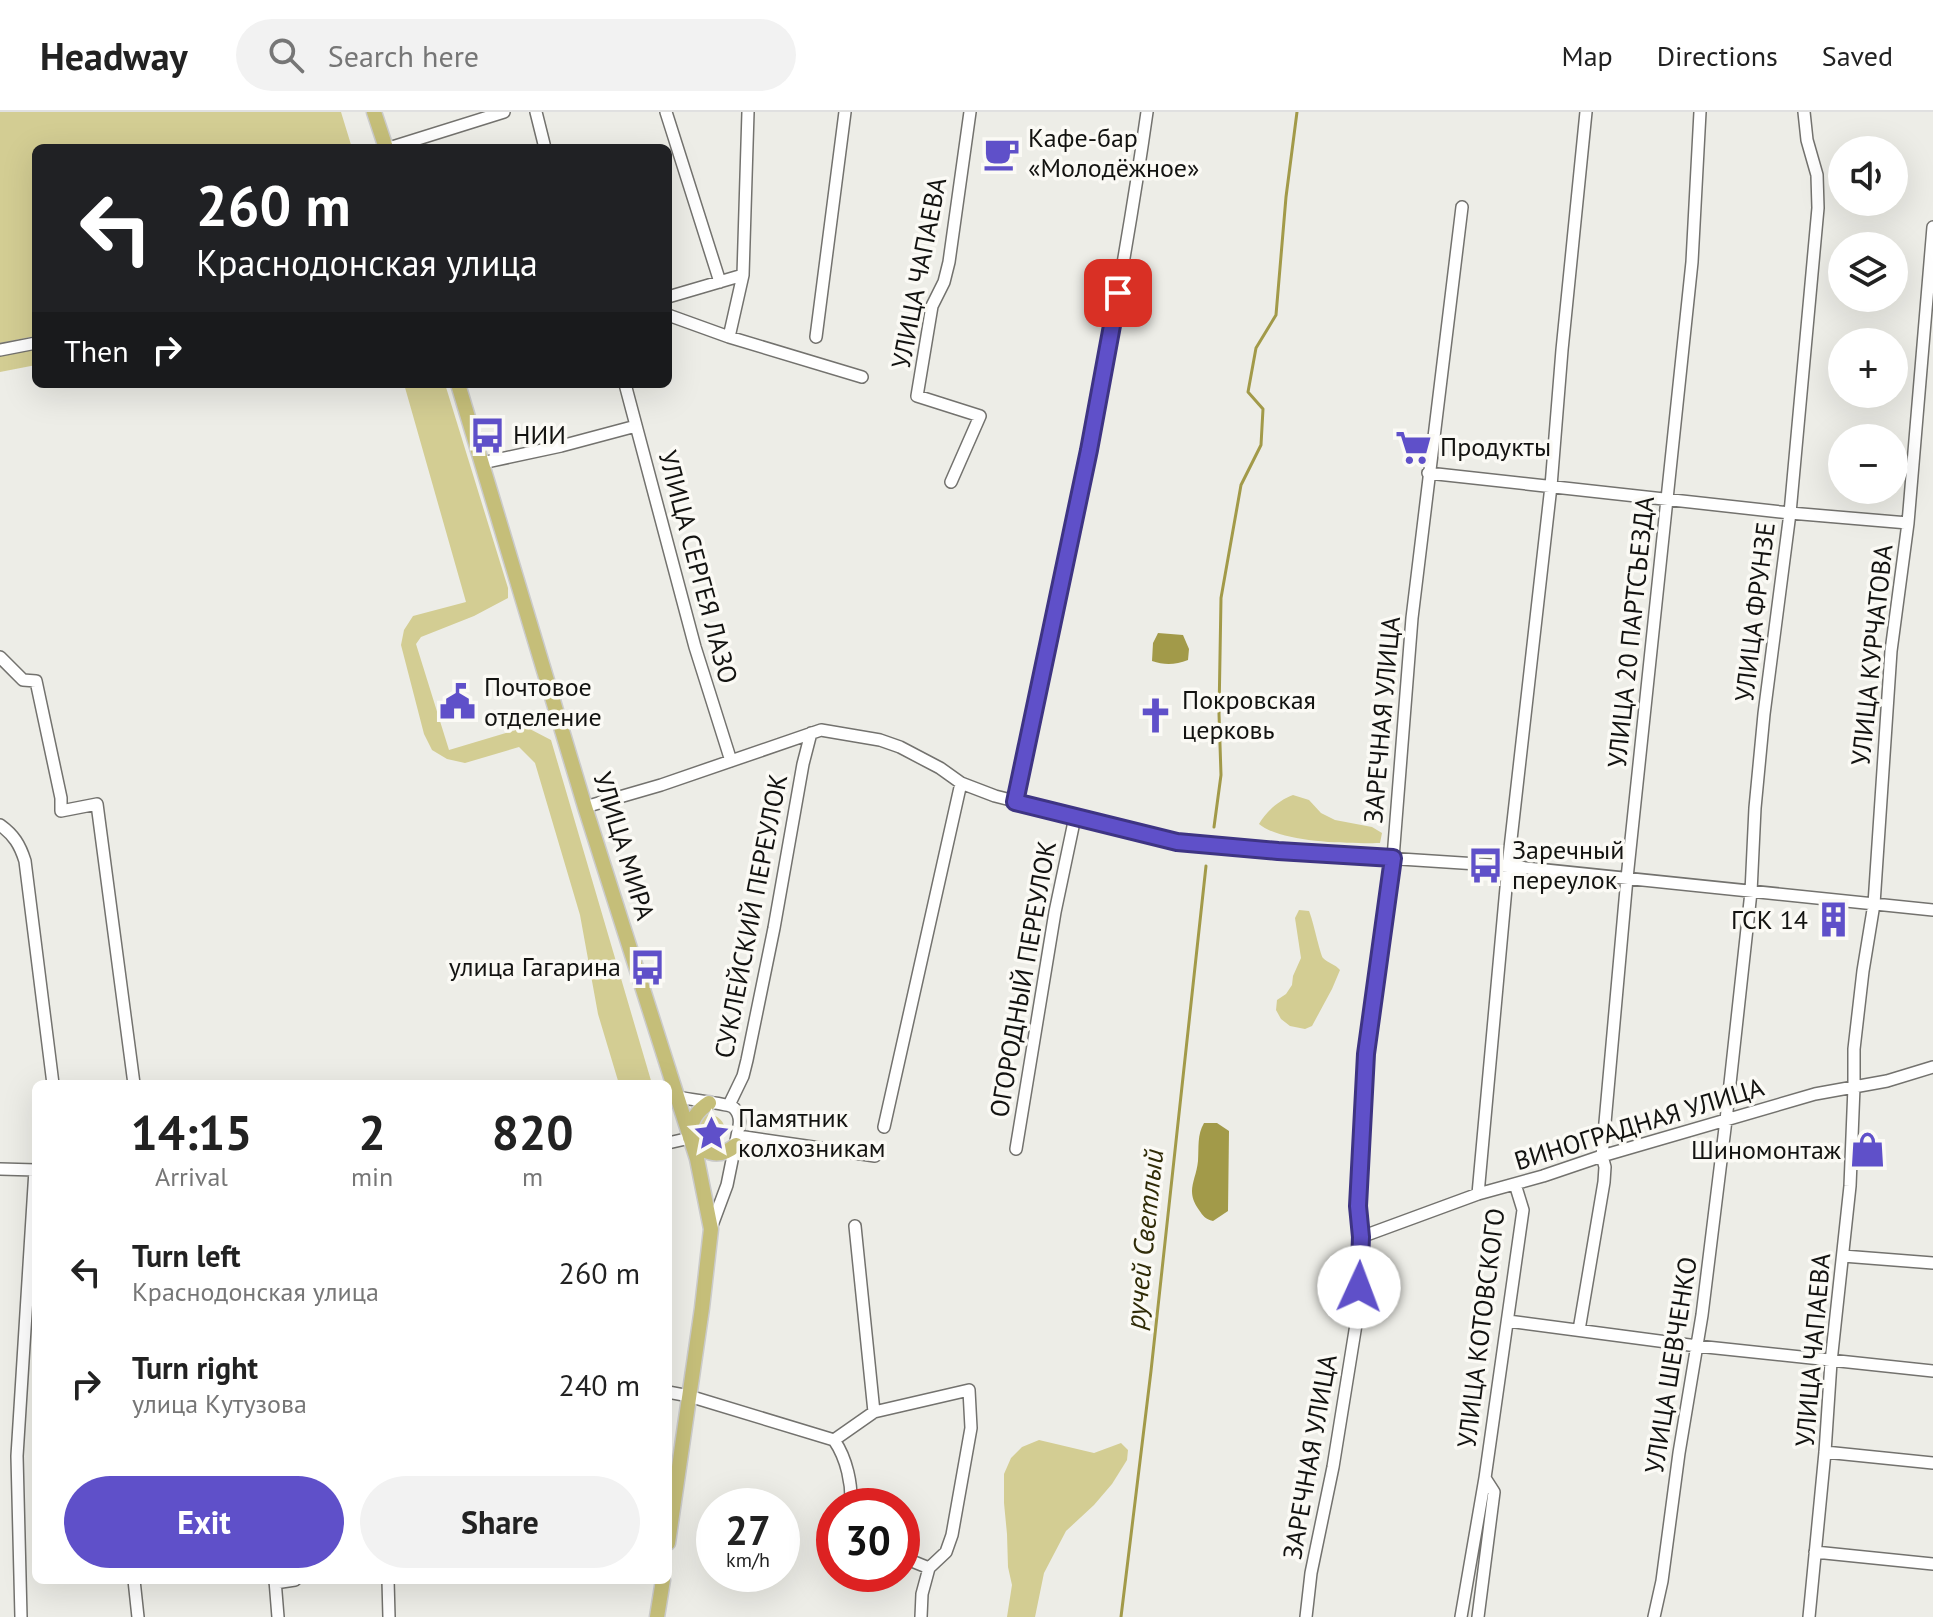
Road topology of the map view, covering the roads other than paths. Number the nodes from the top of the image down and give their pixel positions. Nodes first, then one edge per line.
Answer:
1 (374, 112) edge
2 (504, 112) edge
3 (536, 112) edge
4 (666, 112) edge
5 (748, 112) edge
6 (845, 112) edge
7 (970, 112) edge
8 (1147, 112) edge
9 (1586, 112) edge
10 (1700, 112) edge
11 (1804, 112) edge
12 (386, 144) edge
13 (400, 144) edge
14 (544, 144) edge
15 (1462, 207) dead end
16 (1933, 227) edge
17 (743, 275) junction
18 (720, 282) junction
19 (672, 296) edge
20 (672, 316) edge
21 (729, 337) junction
22 (816, 337) dead end
23 (32, 344) edge
24 (0, 350) edge
25 (862, 377) dead end
26 (459, 388) edge
27 (626, 388) edge
28 (636, 426) junction
29 (482, 463) junction
30 (1428, 473) junction
31 (951, 482) dead end
32 (1551, 486) junction
33 (1668, 499) junction
34 (1790, 513) junction
35 (1908, 523) junction
36 (0, 657) edge
37 (811, 733) junction
38 (731, 761) junction
39 (961, 783) junction
40 (1015, 802) junction
41 (585, 807) junction
42 (1075, 817) junction
43 (0, 825) edge
44 (1393, 858) junction
45 (1508, 866) junction
46 (1627, 878) junction
47 (1751, 892) junction
48 (1874, 904) junction
49 (1933, 910) edge
50 (1933, 1067) edge
51 (52, 1080) edge
52 (133, 1080) edge
53 (672, 1080) edge
54 (672, 1081) edge
55 (1854, 1087) junction
56 (677, 1097) junction
57 (709, 1103) junction
58 (729, 1105) junction
59 (1726, 1120) junction
60 (884, 1127) dead end
61 (690, 1138) junction
62 (737, 1140) junction
63 (672, 1142) edge
64 (1016, 1149) dead end
65 (875, 1156) dead end
66 (1602, 1156) junction
67 (0, 1169) edge
68 (32, 1170) edge
69 (1543, 1176) junction
70 (1515, 1184) junction
71 (1478, 1194) junction
72 (1523, 1210) junction
73 (855, 1226) dead end
74 (711, 1229) junction
75 (32, 1230) edge
76 (1361, 1237) junction
77 (1843, 1256) junction
78 (1933, 1263) edge
79 (1508, 1321) junction
80 (1579, 1330) junction
81 (1697, 1346) junction
82 (1831, 1362) junction
83 (1933, 1371) edge
84 (672, 1393) edge
85 (689, 1396) junction
86 (874, 1412) junction
87 (834, 1440) junction
88 (1825, 1452) junction
89 (1933, 1463) edge
90 (1485, 1478) junction
91 (850, 1488) edge
92 (672, 1515) edge
93 (1815, 1552) junction
94 (920, 1564) edge
95 (1933, 1564) edge
96 (929, 1568) junction
97 (134, 1584) edge
98 (275, 1584) edge
99 (388, 1584) edge
100 (662, 1584) edge
101 (21, 1617) edge
102 (138, 1617) edge
103 (278, 1617) edge
104 (389, 1617) edge
105 (657, 1617) edge
106 (921, 1617) edge
107 (1306, 1617) edge
108 (1461, 1617) edge
109 (1478, 1617) edge
110 (1654, 1617) edge
111 (1809, 1617) edge

1 - 12 main road
2 - 13 street
3 - 14 street
4 - 18 street
5 - 17 street
6 - 22 street
7 - 31 street, УЛИЦА ЧАПАЕВА
8 - 40 street
9 - 32 street
10 - 33 street, УЛИЦА 20 ПАРТСЪЕЗДА
11 - 34 street, УЛИЦА ФРУНЗЕ
15 - 30 street, ЗАРЕЧНАЯ УЛИЦА
16 - 35 street, УЛИЦА КУРЧАТОВА
17 - 18 street
17 - 21 street
18 - 19 street
20 - 21 street
21 - 25 street
23 - 24 street
26 - 29 main road, УЛИЦА МИРА
27 - 28 street, УЛИЦА СЕРГЕЯ ЛАЗО
28 - 29 street
28 - 38 street, УЛИЦА СЕРГЕЯ ЛАЗО
29 - 41 main road, УЛИЦА МИРА
30 - 32 street
30 - 44 street, ЗАРЕЧНАЯ УЛИЦА
32 - 33 street
32 - 45 street
33 - 34 street
33 - 46 street, УЛИЦА 20 ПАРТСЪЕЗДА
34 - 35 street
34 - 47 street, УЛИЦА ФРУНЗЕ
35 - 48 street, УЛИЦА КУРЧАТОВА
36 - 52 street
37 - 38 street
37 - 39 street
37 - 58 street, СУКЛЕЙСКИЙ ПЕРЕУЛОК
38 - 41 street
39 - 40 street
39 - 60 street
40 - 42 street
41 - 53 main road, УЛИЦА МИРА
42 - 44 street
42 - 64 street, ОГОРОДНЫЙ ПЕРЕУЛОК
43 - 51 street
44 - 45 street
44 - 76 street, ЗАРЕЧНАЯ УЛИЦА
45 - 46 street
45 - 71 street
46 - 47 street
46 - 66 street, УЛИЦА 20 ПАРТСЪЕЗДА
47 - 48 street
47 - 59 street, УЛИЦА ФРУНЗЕ
48 - 49 street
48 - 55 street, УЛИЦА КУРЧАТОВА
50 - 55 street, ВИНОГРАДНАЯ УЛИЦА
54 - 56 main road, УЛИЦА МИРА
55 - 59 street, ВИНОГРАДНАЯ УЛИЦА
55 - 77 street, УЛИЦА ЧАПАЕВА
56 - 57 street
56 - 61 main road, УЛИЦА МИРА
57 - 58 street
57 - 61 main road
58 - 62 street
59 - 66 street, ВИНОГРАДНАЯ УЛИЦА
59 - 81 street, УЛИЦА ШЕВЧЕНКО
61 - 62 main road
61 - 63 street
61 - 74 main road
62 - 65 street
62 - 74 street
66 - 69 street, ВИНОГРАДНАЯ УЛИЦА
66 - 80 street, УЛИЦА 20 ПАРТСЪЕЗДА
67 - 68 street
69 - 70 street, ВИНОГРАДНАЯ УЛИЦА
69 - 72 street
70 - 71 street, ВИНОГРАДНАЯ УЛИЦА
70 - 72 street, УЛИЦА КОТОВСКОГО
71 - 76 street, ВИНОГРАДНАЯ УЛИЦА
72 - 79 street, УЛИЦА КОТОВСКОГО
73 - 86 street
74 - 85 main road
75 - 101 street
76 - 107 street, ЗАРЕЧНАЯ УЛИЦА
77 - 78 street
77 - 82 street, УЛИЦА ЧАПАЕВА
79 - 80 street
79 - 90 street, УЛИЦА КОТОВСКОГО
80 - 81 street
81 - 82 street
81 - 110 street, УЛИЦА ШЕВЧЕНКО
82 - 83 street
82 - 88 street, УЛИЦА ЧАПАЕВА
84 - 85 street
85 - 87 street
85 - 92 main road
86 - 87 street
86 - 96 street
87 - 91 street
88 - 89 street
88 - 93 street, УЛИЦА ЧАПАЕВА
90 - 108 street, УЛИЦА КОТОВСКОГО
90 - 109 street, УЛИЦА КОТОВСКОГО
93 - 95 street
93 - 111 street, УЛИЦА ЧАПАЕВА
94 - 96 street
96 - 106 street
97 - 102 street
98 - 103 street
99 - 104 street
100 - 105 main road

